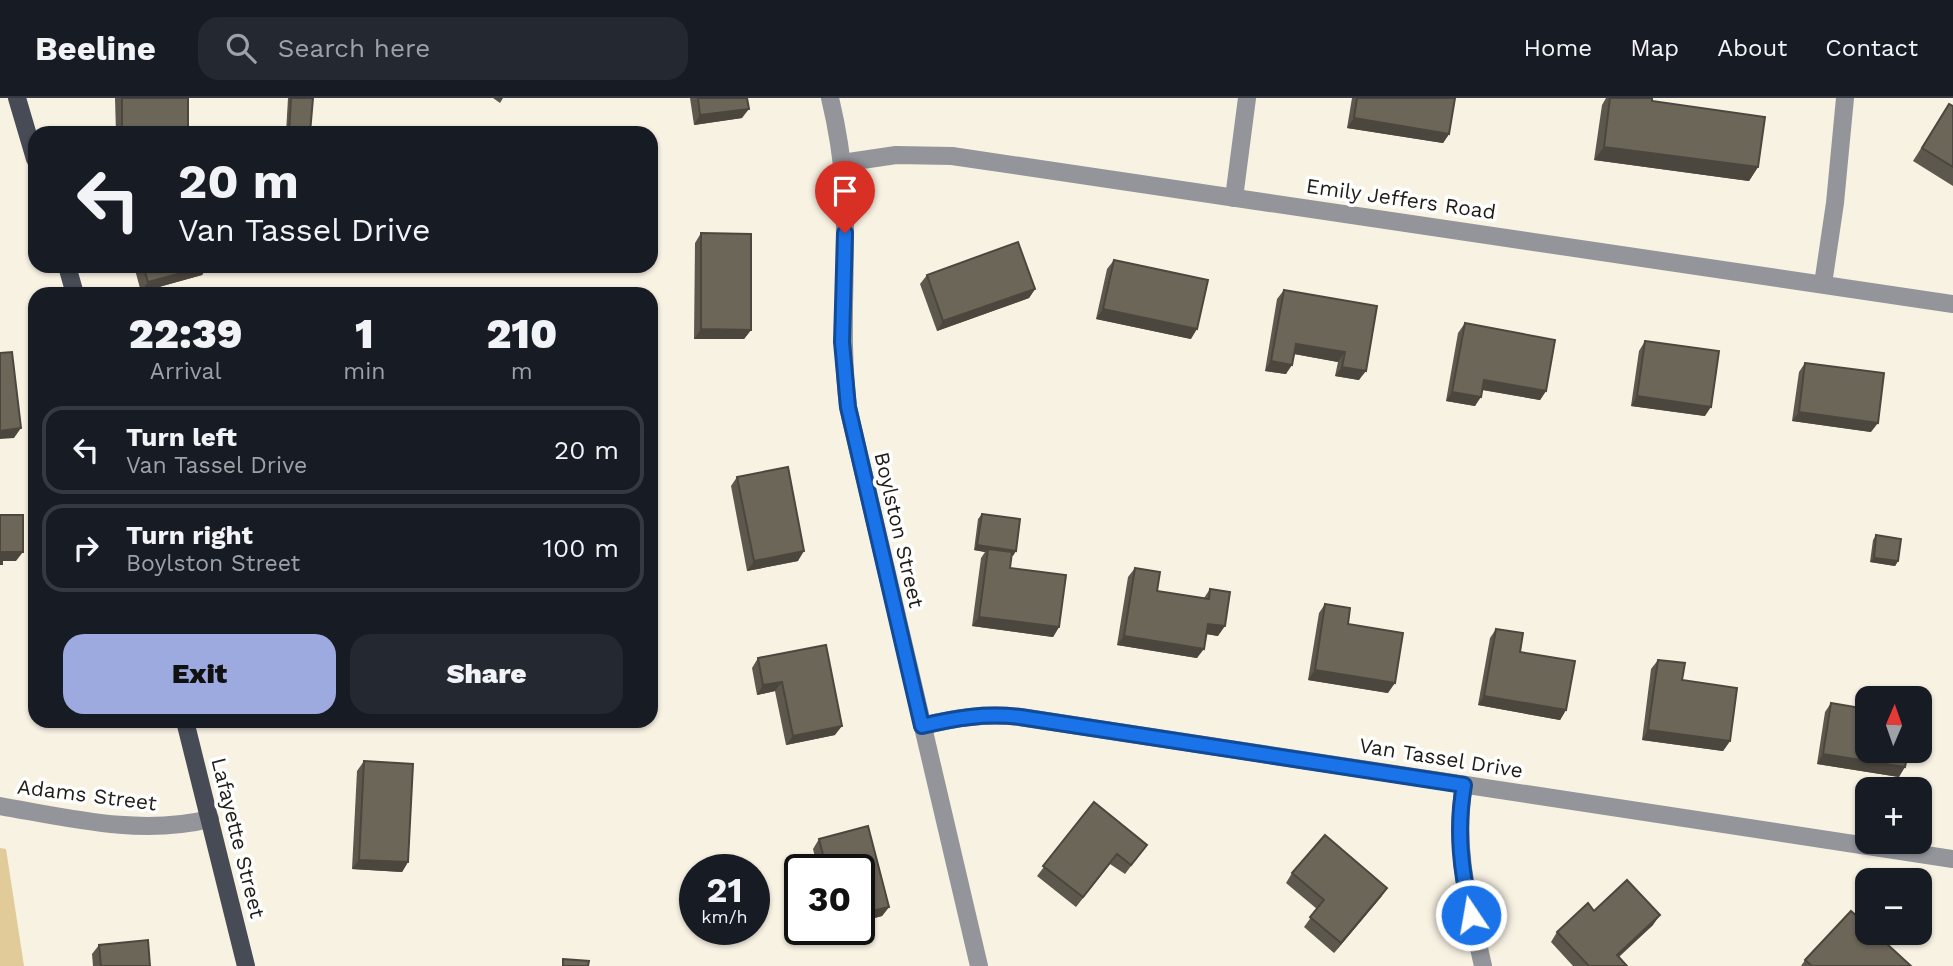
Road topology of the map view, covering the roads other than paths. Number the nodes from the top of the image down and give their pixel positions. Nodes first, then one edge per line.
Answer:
1 (17, 98) edge
2 (830, 98) edge
3 (1247, 98) edge
4 (1845, 98) edge
5 (28, 135) edge
6 (842, 163) junction
7 (1234, 198) junction
8 (1823, 284) junction
9 (1953, 304) edge
10 (922, 726) junction
11 (187, 728) edge
12 (1464, 785) junction
13 (0, 806) edge
14 (210, 819) junction
15 (1953, 859) edge
16 (246, 966) edge
17 (979, 966) edge
18 (1483, 966) edge

1 - 5 main road
2 - 6 street, Boylston Street
3 - 7 street
4 - 8 street
6 - 7 street, Emily Jeffers Road
6 - 10 street, Boylston Street
7 - 8 street, Emily Jeffers Road
8 - 9 street, Emily Jeffers Road
10 - 12 street, Van Tassel Drive
10 - 17 street, Boylston Street
11 - 14 main road, Lafayette Street
12 - 15 street, Van Tassel Drive
12 - 18 street
13 - 14 street, Adams Street
14 - 16 main road, Lafayette Street

